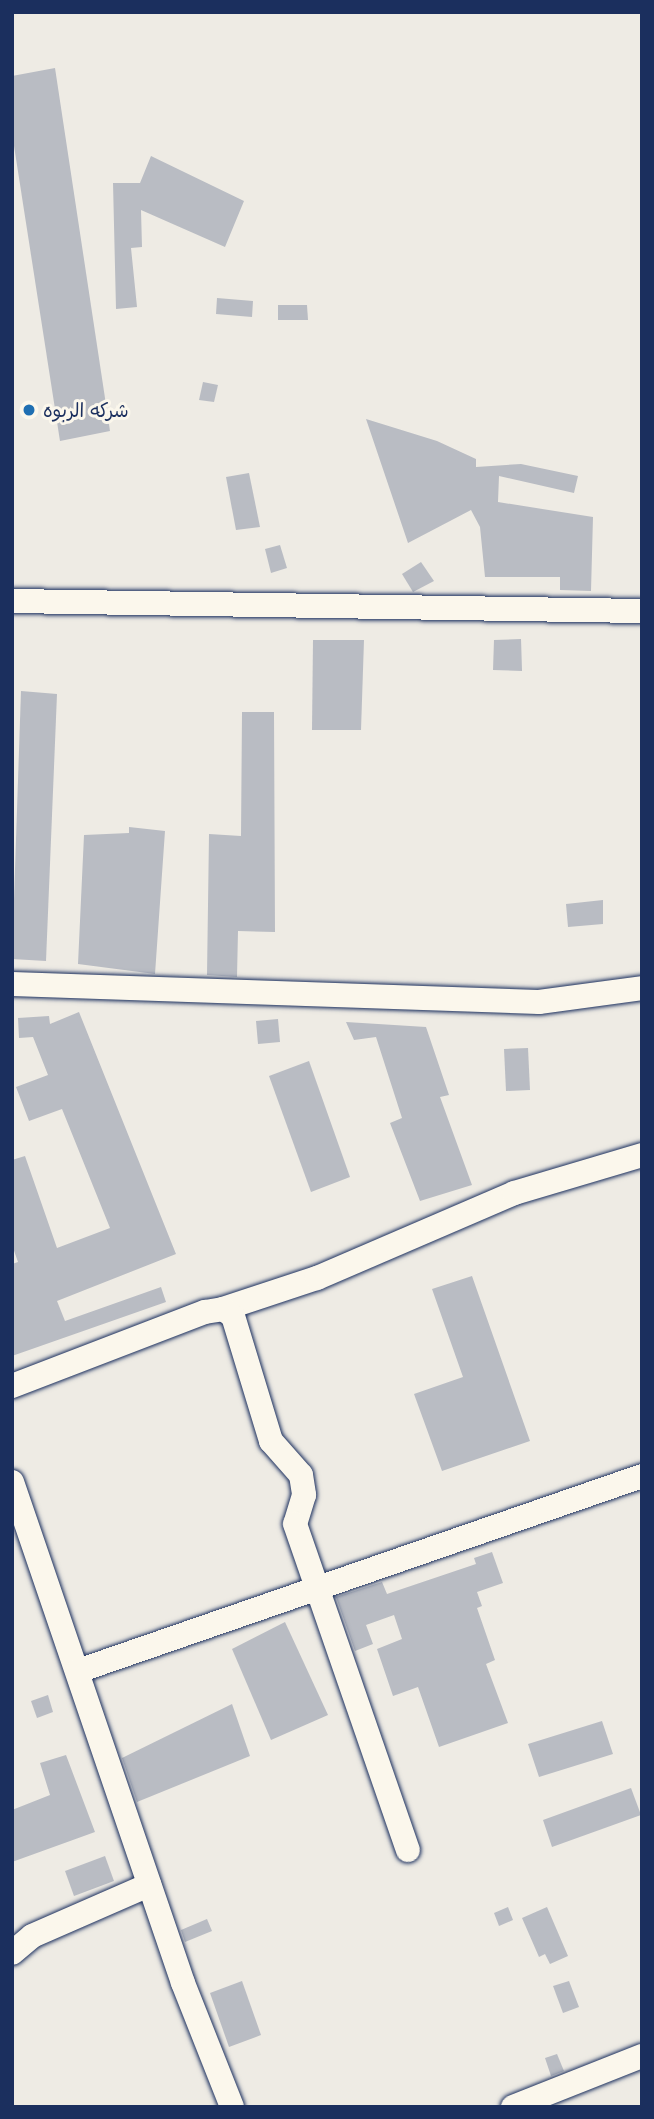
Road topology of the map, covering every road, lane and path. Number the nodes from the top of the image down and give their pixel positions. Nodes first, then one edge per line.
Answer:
1 (12, 600) edge
2 (642, 611) edge
3 (12, 984) edge
4 (642, 988) edge
5 (642, 1155) edge
6 (222, 1309) junction
7 (12, 1386) edge
8 (642, 1476) edge
9 (12, 1482) edge
10 (315, 1588) junction
11 (78, 1671) junction
12 (408, 1850) dead end
13 (149, 1885) junction
14 (12, 1953) edge
15 (642, 2056) edge
16 (232, 2107) edge
17 (513, 2107) edge

1 - 2 street
3 - 4 street
5 - 6 street
6 - 7 street
6 - 10 street
8 - 10 street
9 - 11 street
10 - 11 street
10 - 12 street
11 - 13 street
13 - 14 street
13 - 16 street
15 - 17 street

